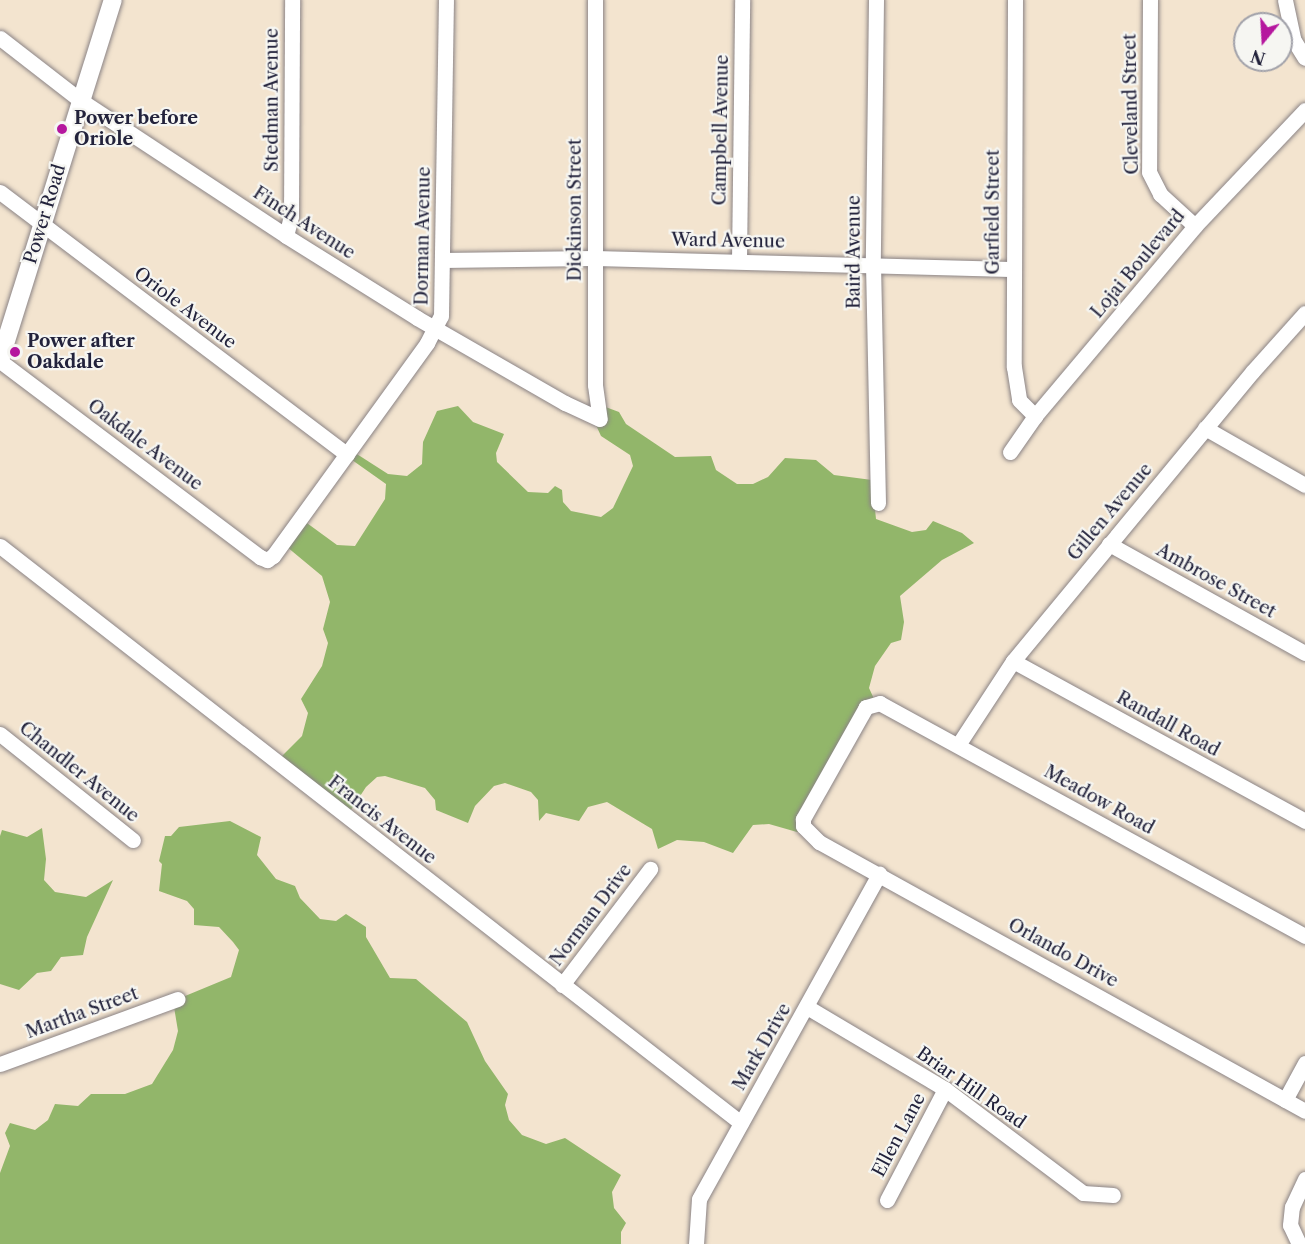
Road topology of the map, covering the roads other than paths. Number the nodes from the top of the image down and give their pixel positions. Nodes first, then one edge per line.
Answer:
1 (113, 0) edge
2 (292, 0) edge
3 (446, 0) edge
4 (596, 0) edge
5 (742, 0) edge
6 (876, 0) edge
7 (1015, 0) edge
8 (1150, 0) edge
9 (1285, 0) edge
10 (0, 38) edge
11 (1305, 58) edge
12 (80, 100) junction
13 (1305, 110) edge
14 (0, 192) edge
15 (42, 225) junction
16 (1195, 226) junction
17 (286, 236) junction
18 (594, 258) junction
19 (442, 260) junction
20 (739, 261) junction
21 (873, 264) junction
22 (1012, 268) junction
23 (1305, 313) edge
24 (436, 330) junction
25 (0, 360) edge
26 (1035, 416) junction
27 (600, 419) joint
28 (1205, 428) junction
29 (1011, 452) dead end
30 (347, 454) junction
31 (1305, 485) edge
32 (878, 503) dead end
33 (1109, 544) junction
34 (0, 546) edge
35 (267, 560) joint
36 (1305, 653) edge
37 (1013, 661) junction
38 (0, 734) edge
39 (958, 745) junction
40 (1305, 821) edge
41 (803, 826) joint
42 (133, 840) dead end
43 (650, 869) dead end
44 (879, 874) junction
45 (1305, 936) edge
46 (562, 985) junction
47 (178, 999) dead end
48 (807, 1007) junction
49 (1305, 1063) edge
50 (0, 1064) edge
51 (945, 1089) junction
52 (1285, 1100) junction
53 (1305, 1111) edge
54 (741, 1123) junction
55 (1305, 1179) edge
56 (1113, 1195) dead end
57 (887, 1200) dead end
58 (696, 1244) edge
59 (1299, 1244) edge

1 - 12 main road, Power Road
2 - 17 street, Stedman Avenue
3 - 19 street, Dorman Avenue
4 - 18 street, Dickinson Street
5 - 20 street, Campbell Avenue
6 - 21 street, Baird Avenue
7 - 22 street, Garfield Street
8 - 16 street, Cleveland Street
9 - 11 street
10 - 12 street, Finch Avenue
12 - 15 main road, Power Road
12 - 17 street, Finch Avenue
13 - 16 street, Lojai Boulevard
14 - 15 street, Oriole Avenue
15 - 25 main road, Power Road
15 - 30 street, Oriole Avenue
16 - 26 street, Lojai Boulevard
17 - 24 street, Finch Avenue
18 - 19 street, Ward Avenue
18 - 20 street, Ward Avenue
18 - 27 street, Dickinson Street
19 - 24 street, Dorman Avenue
20 - 21 street, Ward Avenue
21 - 22 street, Ward Avenue
21 - 32 street, Baird Avenue
22 - 26 street, Garfield Street
23 - 28 street, Gillen Avenue
24 - 27 street, Finch Avenue
24 - 30 street, Dorman Avenue
25 - 35 street, Oakdale Avenue
26 - 29 street, Lojai Boulevard
28 - 31 street
28 - 33 street, Gillen Avenue
30 - 35 street, Dorman Avenue
33 - 36 street, Ambrose Street
33 - 37 street, Gillen Avenue
34 - 46 street, Francis Avenue
37 - 39 street, Gillen Avenue
37 - 40 street, Randall Road
38 - 42 street, Chandler Avenue
39 - 41 street, Meadow Road
39 - 45 street, Meadow Road
41 - 44 street, Orlando Drive
43 - 46 street, Norman Drive
44 - 48 street, Mark Drive
44 - 52 street, Orlando Drive
46 - 54 street, Francis Avenue
47 - 50 street, Martha Street
48 - 51 street, Briar Hill Road
48 - 54 street, Mark Drive
49 - 52 street
51 - 56 street, Briar Hill Road
51 - 57 street, Ellen Lane
52 - 53 street, Orlando Drive
54 - 58 street, Mark Drive
55 - 59 street

